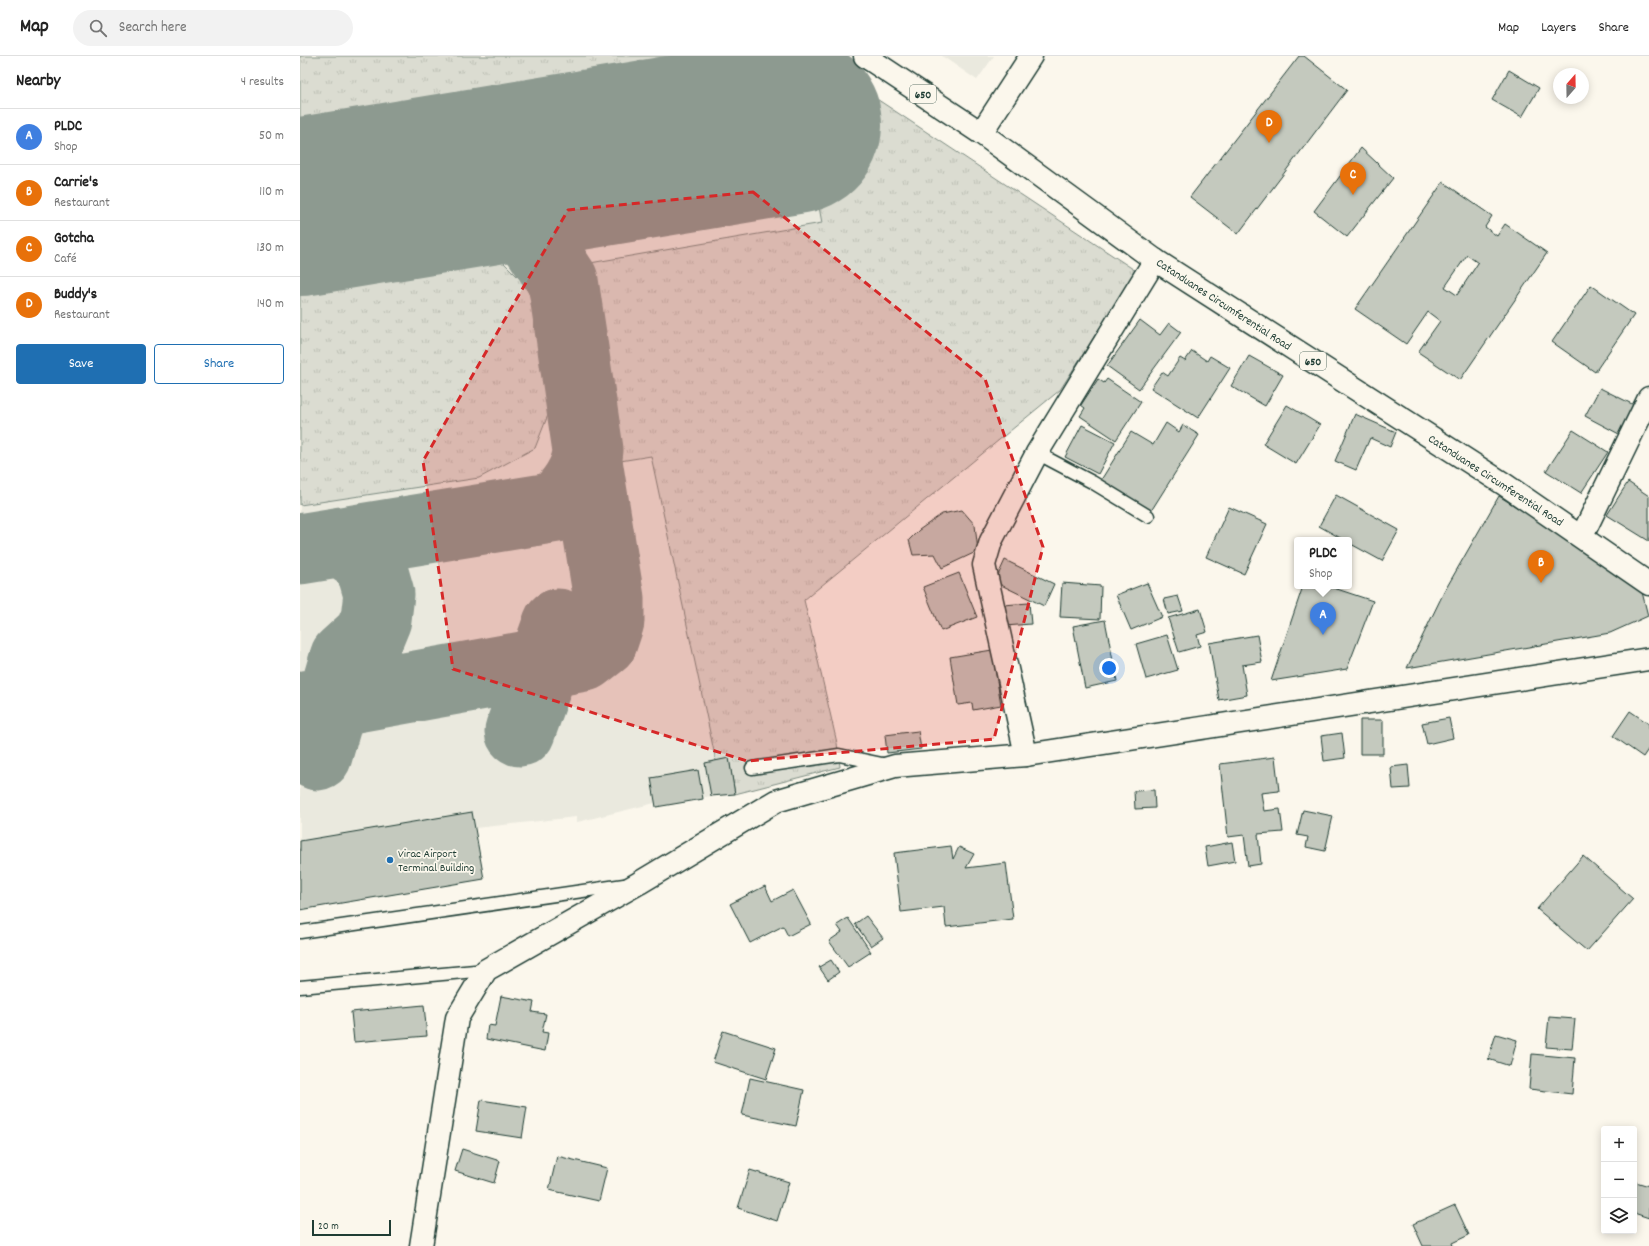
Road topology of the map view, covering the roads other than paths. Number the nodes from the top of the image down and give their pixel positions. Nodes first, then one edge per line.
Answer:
1 (865, 56) edge
2 (1031, 56) edge
3 (981, 133) junction
4 (1155, 260) junction
5 (1649, 398) edge
6 (1037, 453) junction
7 (1148, 516) dead end
8 (1582, 536) junction
9 (1649, 584) edge
10 (1649, 659) edge
11 (1026, 755) junction
12 (895, 766) junction
13 (752, 768) dead end
14 (639, 883) junction
15 (300, 932) edge
16 (486, 970) junction
17 (300, 987) edge
18 (421, 1246) edge

1 - 3 street, Catanduanes Circumferential Road / 650
2 - 3 street
3 - 4 street, Catanduanes Circumferential Road / 650
4 - 6 street
4 - 8 street, Catanduanes Circumferential Road / 650
5 - 8 street
6 - 7 lane
6 - 11 street
8 - 9 street, Catanduanes Circumferential Road / 650
10 - 11 street
11 - 12 street
12 - 13 lane
12 - 14 street
14 - 15 lane
14 - 16 street
16 - 17 lane
16 - 18 street

